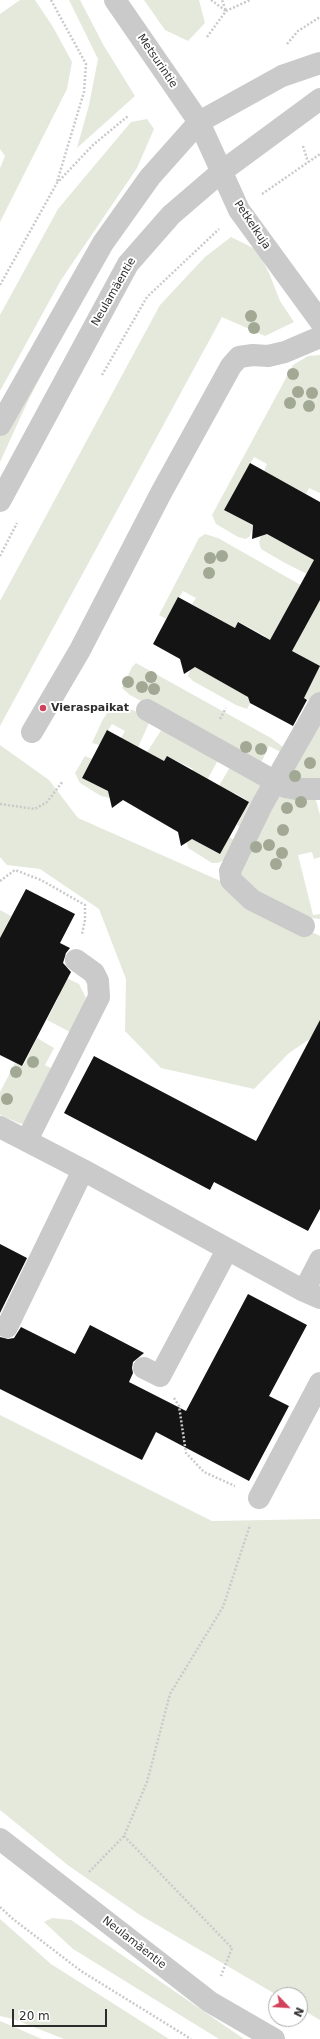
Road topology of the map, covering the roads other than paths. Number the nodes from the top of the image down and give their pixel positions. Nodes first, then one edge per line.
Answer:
1 (115, 0) edge
2 (320, 63) edge
3 (320, 99) edge
4 (199, 122) junction
5 (221, 172) junction
6 (320, 320) edge
7 (320, 337) edge
8 (0, 425) edge
9 (0, 501) edge
10 (320, 703) edge
11 (146, 710) dead end
12 (32, 732) dead end
13 (275, 782) junction
14 (320, 789) edge
15 (304, 926) dead end
16 (76, 960) road end
17 (0, 1127) edge
18 (27, 1140) junction
19 (83, 1170) junction
20 (227, 1250) junction
21 (320, 1260) edge
22 (312, 1294) edge
23 (7, 1327) dead end
24 (152, 1372) road end
25 (320, 1383) edge
26 (259, 1498) road end
27 (0, 1838) edge
28 (274, 2039) edge

1 - 4 street, Metsurintie
2 - 4 street
3 - 5 street, Neulamäentie
4 - 5 street, Petkelkuja
4 - 8 street
5 - 6 street, Petkelkuja
5 - 9 street, Neulamäentie
7 - 12 street
10 - 13 street
11 - 13 street
13 - 14 street
13 - 15 street
16 - 18 street
17 - 18 street
18 - 19 street
19 - 20 street
19 - 23 street
20 - 22 street
20 - 24 street
21 - 22 street
25 - 26 street
27 - 28 street, Neulamäentie

